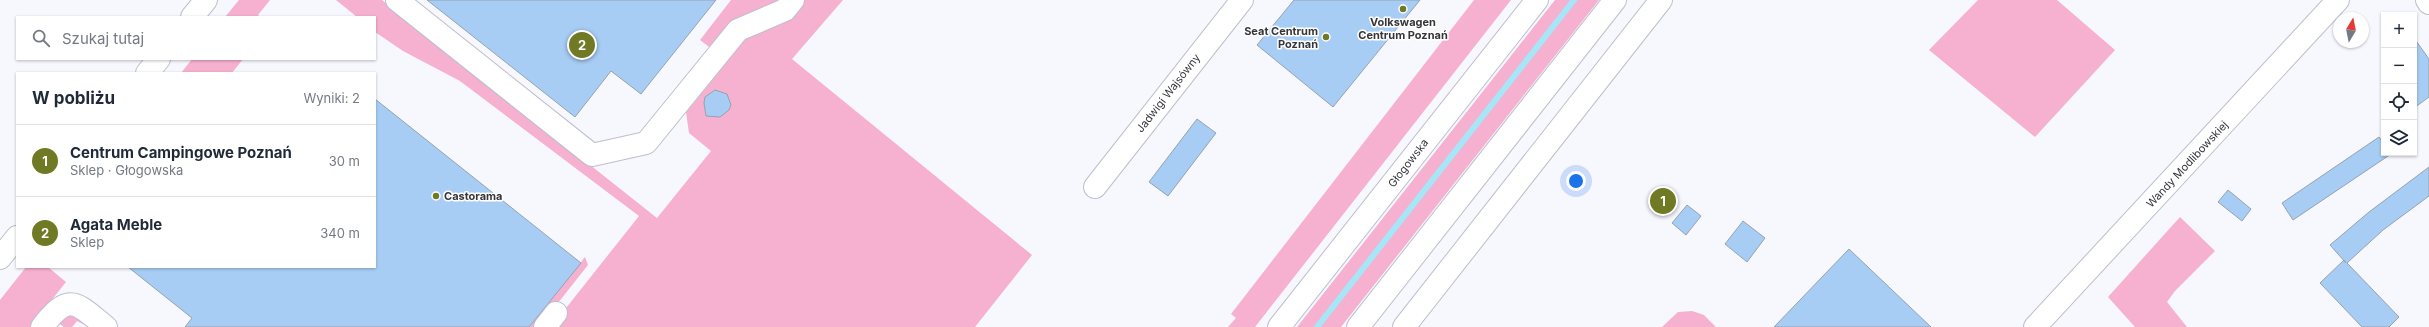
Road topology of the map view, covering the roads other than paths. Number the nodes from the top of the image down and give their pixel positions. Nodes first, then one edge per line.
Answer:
1 (206, 0) edge
2 (396, 0) edge
3 (793, 0) edge
4 (1242, 0) edge
5 (1537, 0) edge
6 (1615, 0) edge
7 (1661, 0) edge
8 (2338, 0) edge
9 (2427, 0) edge
10 (2429, 3) edge
11 (193, 16) edge
12 (158, 60) edge
13 (149, 72) edge
14 (1095, 187) dead end
15 (16, 238) edge
16 (0, 258) edge
17 (104, 326) edge
18 (42, 327) edge
19 (1279, 327) edge
20 (1358, 327) edge
21 (1404, 327) edge
22 (2035, 327) edge

1 - 11 street
2 - 3 street
4 - 14 street, Jadwigi Wajsówny
5 - 19 street, Głogowska
6 - 20 street
7 - 21 street
8 - 22 street, Wandy Modlibowskiej
9 - 10 street
12 - 13 street
15 - 16 street
17 - 18 street

